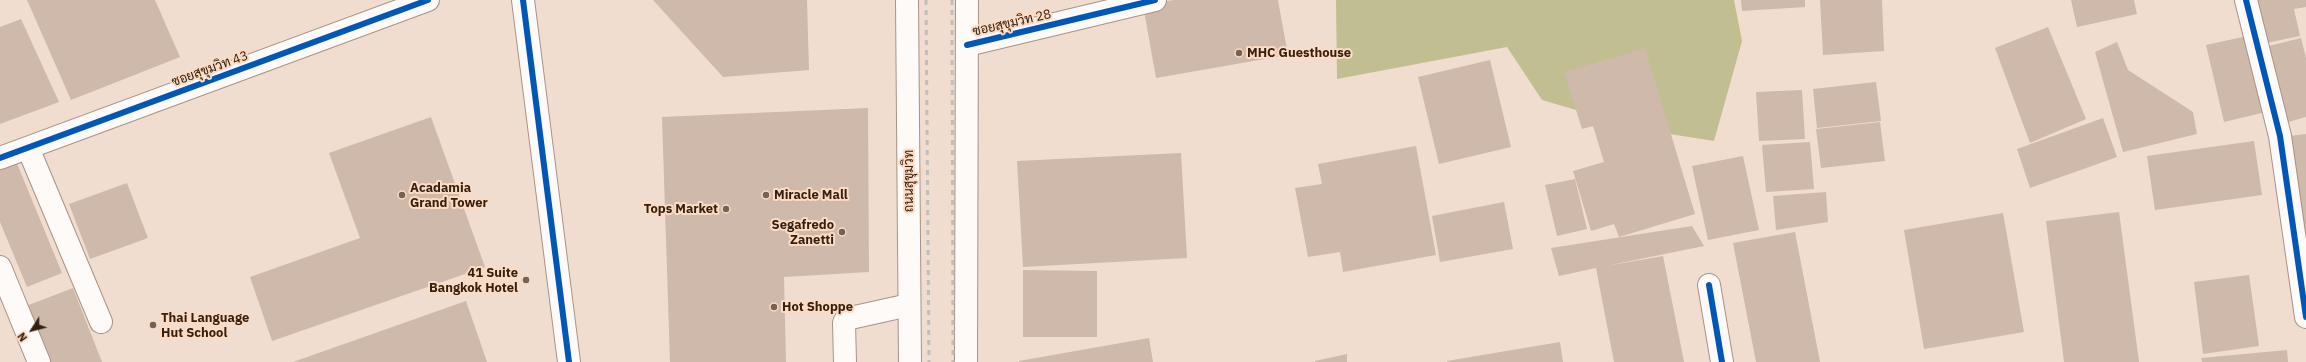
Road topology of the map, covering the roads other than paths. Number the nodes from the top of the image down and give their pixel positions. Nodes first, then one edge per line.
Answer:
1 (428, 0) edge
2 (523, 0) edge
3 (907, 0) edge
4 (967, 0) edge
5 (1155, 0) edge
6 (2246, 0) edge
7 (1121, 4) edge
8 (967, 45) junction
9 (28, 148) junction
10 (0, 158) edge
11 (0, 267) edge
12 (1709, 285) dead end
13 (909, 305) junction
14 (2306, 318) edge
15 (101, 322) dead end
16 (39, 362) edge
17 (569, 362) edge
18 (845, 362) edge
19 (910, 362) edge
20 (966, 362) edge
21 (1722, 362) edge

1 - 9 street, ซอยสุขุมวิท 43
2 - 17 street
3 - 13 street, ถนนสุขุมวิท
4 - 8 street
5 - 7 street, ซอยสุขุมวิท 28
6 - 14 street
7 - 8 street, ซอยสุขุมวิท 28
8 - 20 street
9 - 10 street, ซอยสุขุมวิท 43
9 - 15 street
11 - 16 street
12 - 21 street
13 - 18 street
13 - 19 street, ถนนสุขุมวิท

